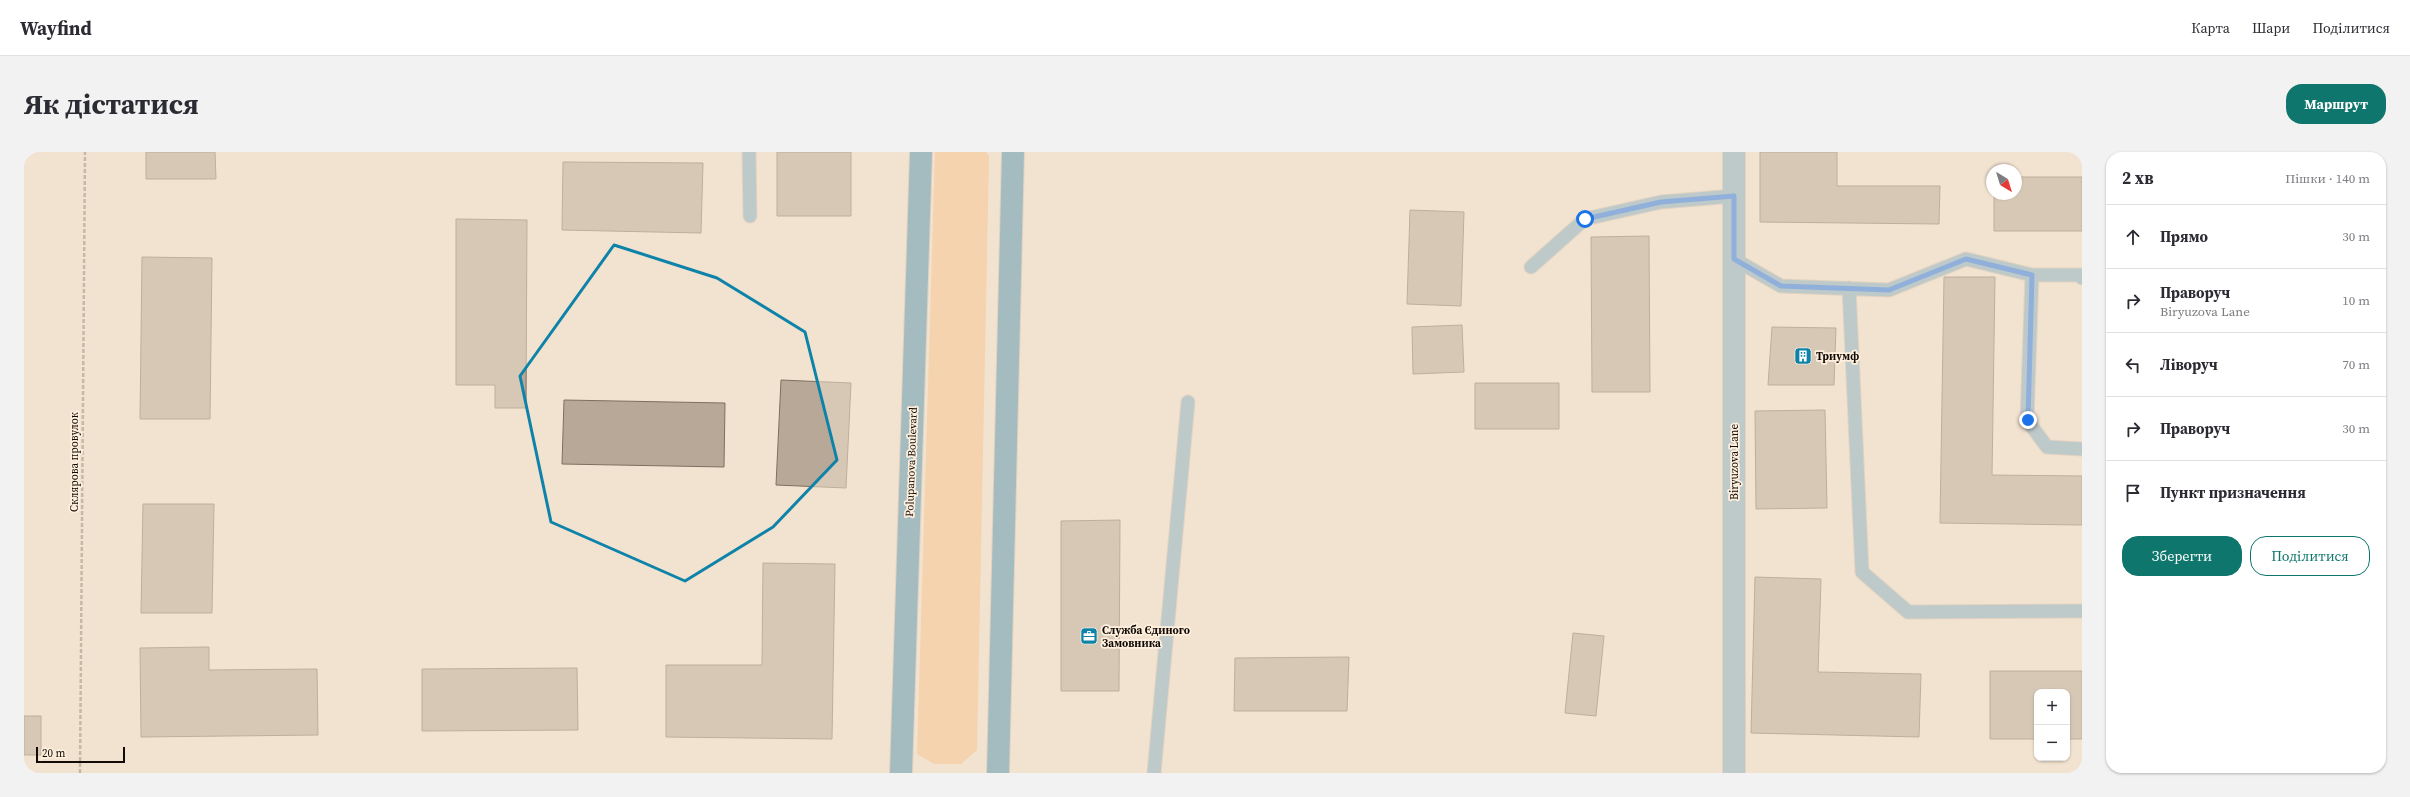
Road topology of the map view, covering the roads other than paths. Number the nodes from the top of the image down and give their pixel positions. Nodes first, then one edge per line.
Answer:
1 (749, 152) edge
2 (921, 152) edge
3 (1013, 152) edge
4 (1734, 152) edge
5 (1734, 196) junction
6 (750, 216) dead end
7 (1734, 259) junction
8 (1530, 267) dead end
9 (2032, 275) junction
10 (2082, 278) edge
11 (1849, 288) junction
12 (1188, 402) dead end
13 (2082, 449) edge
14 (2082, 611) edge
15 (901, 773) edge
16 (998, 773) edge
17 (1154, 773) edge
18 (1734, 773) edge

1 - 6 lane
2 - 15 street, Polupanova Boulevard
3 - 16 street
4 - 5 street, Biryuzova Lane
5 - 7 street, Biryuzova Lane
5 - 8 lane
7 - 11 lane
7 - 18 street, Biryuzova Lane
9 - 10 lane
9 - 11 lane
9 - 13 lane
11 - 14 lane
12 - 17 lane

